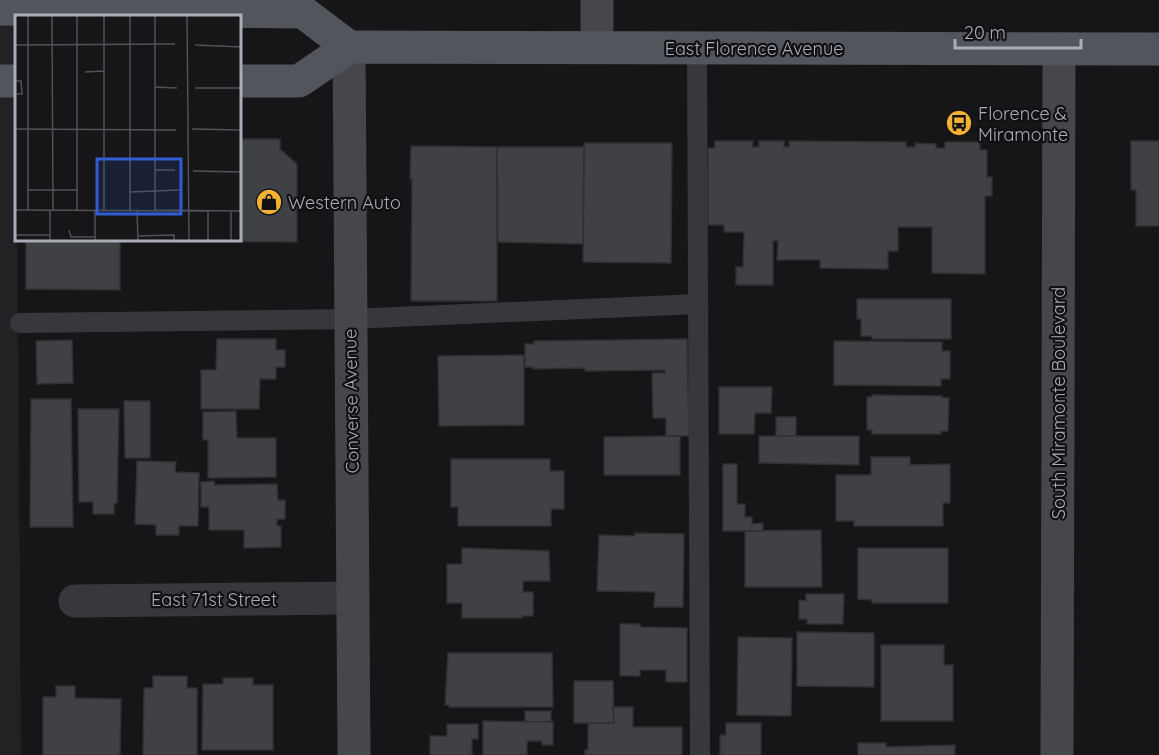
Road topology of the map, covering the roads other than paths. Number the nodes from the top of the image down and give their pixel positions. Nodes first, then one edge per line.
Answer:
1 (597, 0) edge
2 (0, 9) edge
3 (349, 46) junction
4 (597, 47) junction
5 (697, 48) junction
6 (1159, 49) edge
7 (1059, 50) junction
8 (242, 81) edge
9 (698, 304) junction
10 (350, 319) junction
11 (20, 323) dead end
12 (353, 598) junction
13 (75, 601) dead end
14 (354, 755) edge
15 (700, 755) edge
16 (1057, 755) edge

1 - 4 street
2 - 3 main road
3 - 4 main road, East Florence Avenue
3 - 8 main road
3 - 10 street, Converse Avenue
4 - 5 main road, East Florence Avenue
5 - 7 main road, East Florence Avenue
5 - 9 lane
6 - 7 main road, East Florence Avenue
7 - 16 street, South Miramonte Boulevard
9 - 10 lane
9 - 15 lane
10 - 11 lane
10 - 12 street, Converse Avenue
12 - 13 street, East 71st Street
12 - 14 street, Converse Avenue

